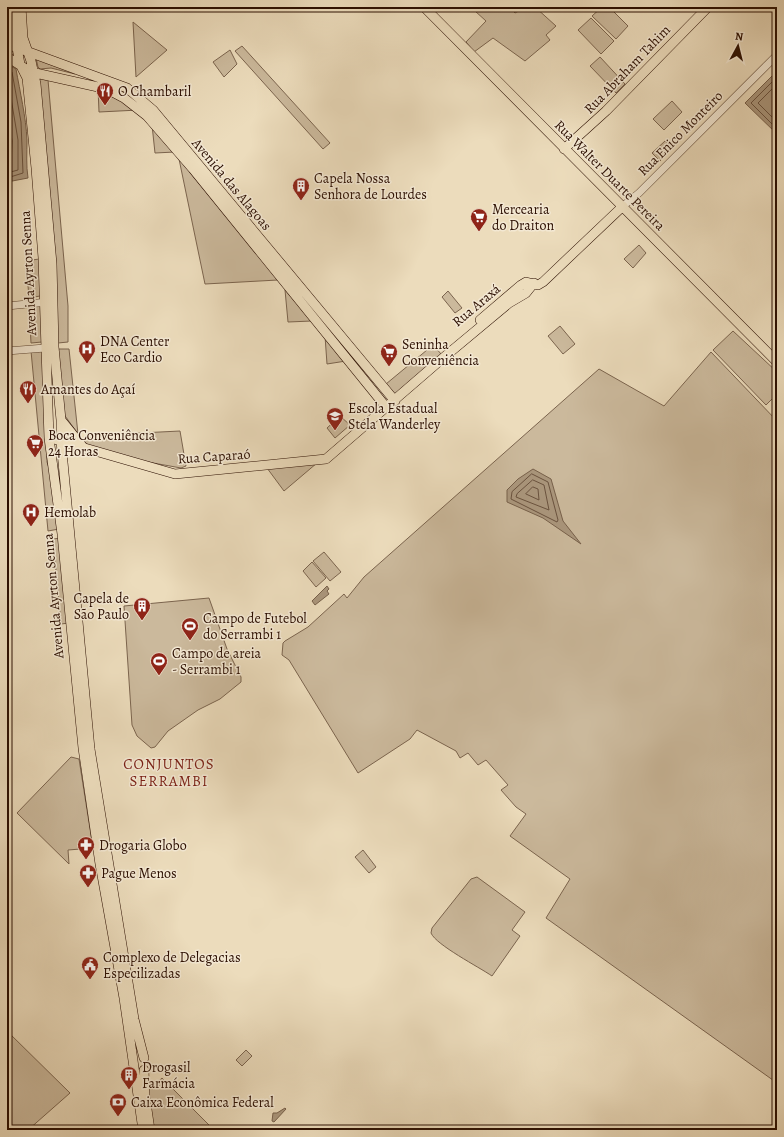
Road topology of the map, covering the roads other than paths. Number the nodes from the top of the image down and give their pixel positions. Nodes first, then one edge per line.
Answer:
1 (13, 7) edge
2 (21, 7) edge
3 (424, 7) edge
4 (708, 7) edge
5 (7, 44) edge
6 (17, 48) junction
7 (26, 51) junction
8 (777, 55) edge
9 (7, 56) edge
10 (20, 64) junction
11 (34, 73) junction
12 (564, 149) junction
13 (623, 206) junction
14 (532, 285) joint
15 (296, 290) junction
16 (48, 302) junction
17 (7, 306) edge
18 (340, 342) junction
19 (46, 348) junction
20 (7, 351) edge
21 (777, 362) edge
22 (395, 401) junction
23 (386, 407) junction
24 (61, 420) junction
25 (49, 423) junction
26 (50, 438) junction
27 (60, 441) junction
28 (83, 447) junction
29 (326, 459) joint
30 (80, 687) junction
31 (145, 1056) junction
32 (133, 1065) junction
33 (144, 1070) junction
34 (143, 1130) edge
35 (150, 1130) edge

1 - 6 main road, Avenida Ayrton Senna
2 - 7 main road, Avenida Ayrton Senna
3 - 12 main road, Rua Walter Duarte Pereira
4 - 12 main road, Rua Abraham Tahim
5 - 6 main road, Avenida das Alagoas
6 - 7 main road, Avenida das Alagoas
6 - 10 main road, Avenida Ayrton Senna
7 - 11 main road, Avenida Ayrton Senna
7 - 15 main road, Avenida das Alagoas
8 - 13 street, Rua Enico Monteiro
9 - 10 main road, Avenida das Alagoas
10 - 11 main road, Avenida das Alagoas
10 - 16 main road, Avenida Ayrton Senna
11 - 15 main road, Avenida das Alagoas
11 - 16 main road, Avenida Ayrton Senna
12 - 13 main road, Rua Walter Duarte Pereira
13 - 14 main road, Rua Enico Monteiro
13 - 21 main road, Rua Walter Duarte Pereira
14 - 22 main road, Rua Araxá
15 - 18 main road, Avenida das Alagoas
16 - 17 street
16 - 19 main road, Avenida Ayrton Senna
16 - 24 main road, Avenida Ayrton Senna
18 - 22 main road, Avenida das Alagoas
18 - 23 main road, Avenida das Alagoas
19 - 20 street
19 - 25 main road, Avenida Ayrton Senna
22 - 23 main road, Rua Araxá
23 - 29 main road, Rua Araxá
24 - 25 main road
24 - 27 main road, Avenida Ayrton Senna
24 - 28 main road
25 - 26 main road, Avenida Ayrton Senna
26 - 27 main road, Rua Caparaó
26 - 30 main road, Avenida Ayrton Senna
27 - 28 main road, Rua Caparaó
27 - 30 main road, Avenida Ayrton Senna
28 - 29 main road, Rua Caparaó
30 - 31 main road, Avenida Ayrton Senna
30 - 32 main road, Avenida Ayrton Senna
31 - 32 main road
31 - 33 main road
32 - 33 main road
32 - 34 main road, Avenida Ayrton Senna
33 - 35 main road

